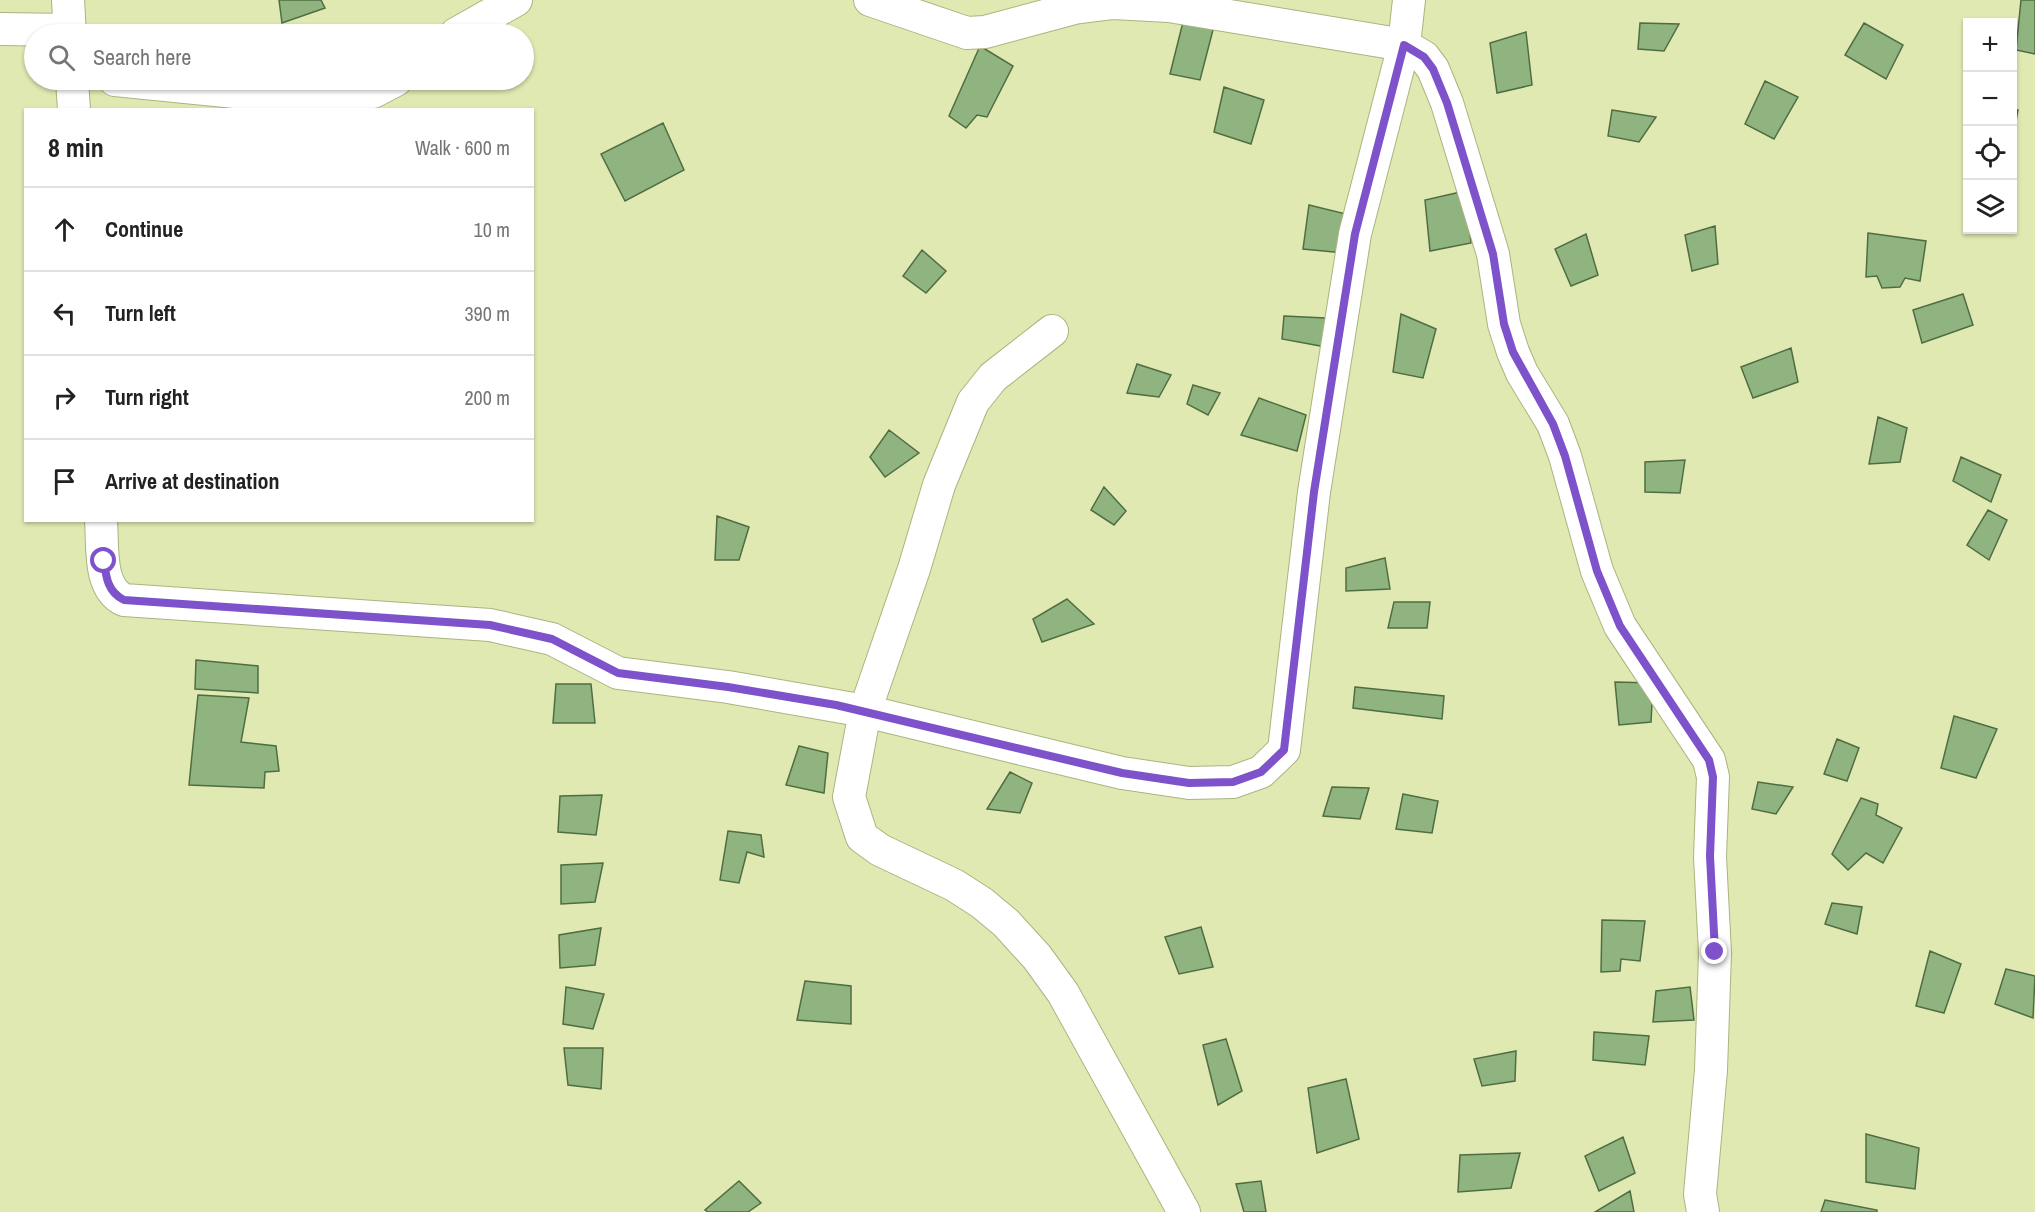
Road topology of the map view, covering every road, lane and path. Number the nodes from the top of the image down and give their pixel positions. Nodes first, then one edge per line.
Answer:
1 (516, 0) edge
2 (870, 0) edge
3 (1409, 0) edge
4 (1112, 1) edge
5 (69, 21) edge
6 (39, 24) edge
7 (474, 24) edge
8 (24, 26) edge
9 (0, 28) edge
10 (1404, 45) junction
11 (73, 90) edge
12 (215, 90) edge
13 (377, 90) edge
14 (74, 108) edge
15 (1052, 331) dead end
16 (101, 522) edge
17 (865, 711) junction
18 (1184, 1212) edge
19 (1703, 1212) edge

1 - 7 street
2 - 4 street
3 - 10 street
4 - 10 street
5 - 6 street
8 - 9 street
10 - 17 street
10 - 19 street
11 - 14 street
12 - 13 street
15 - 17 street
16 - 17 street
17 - 18 street

